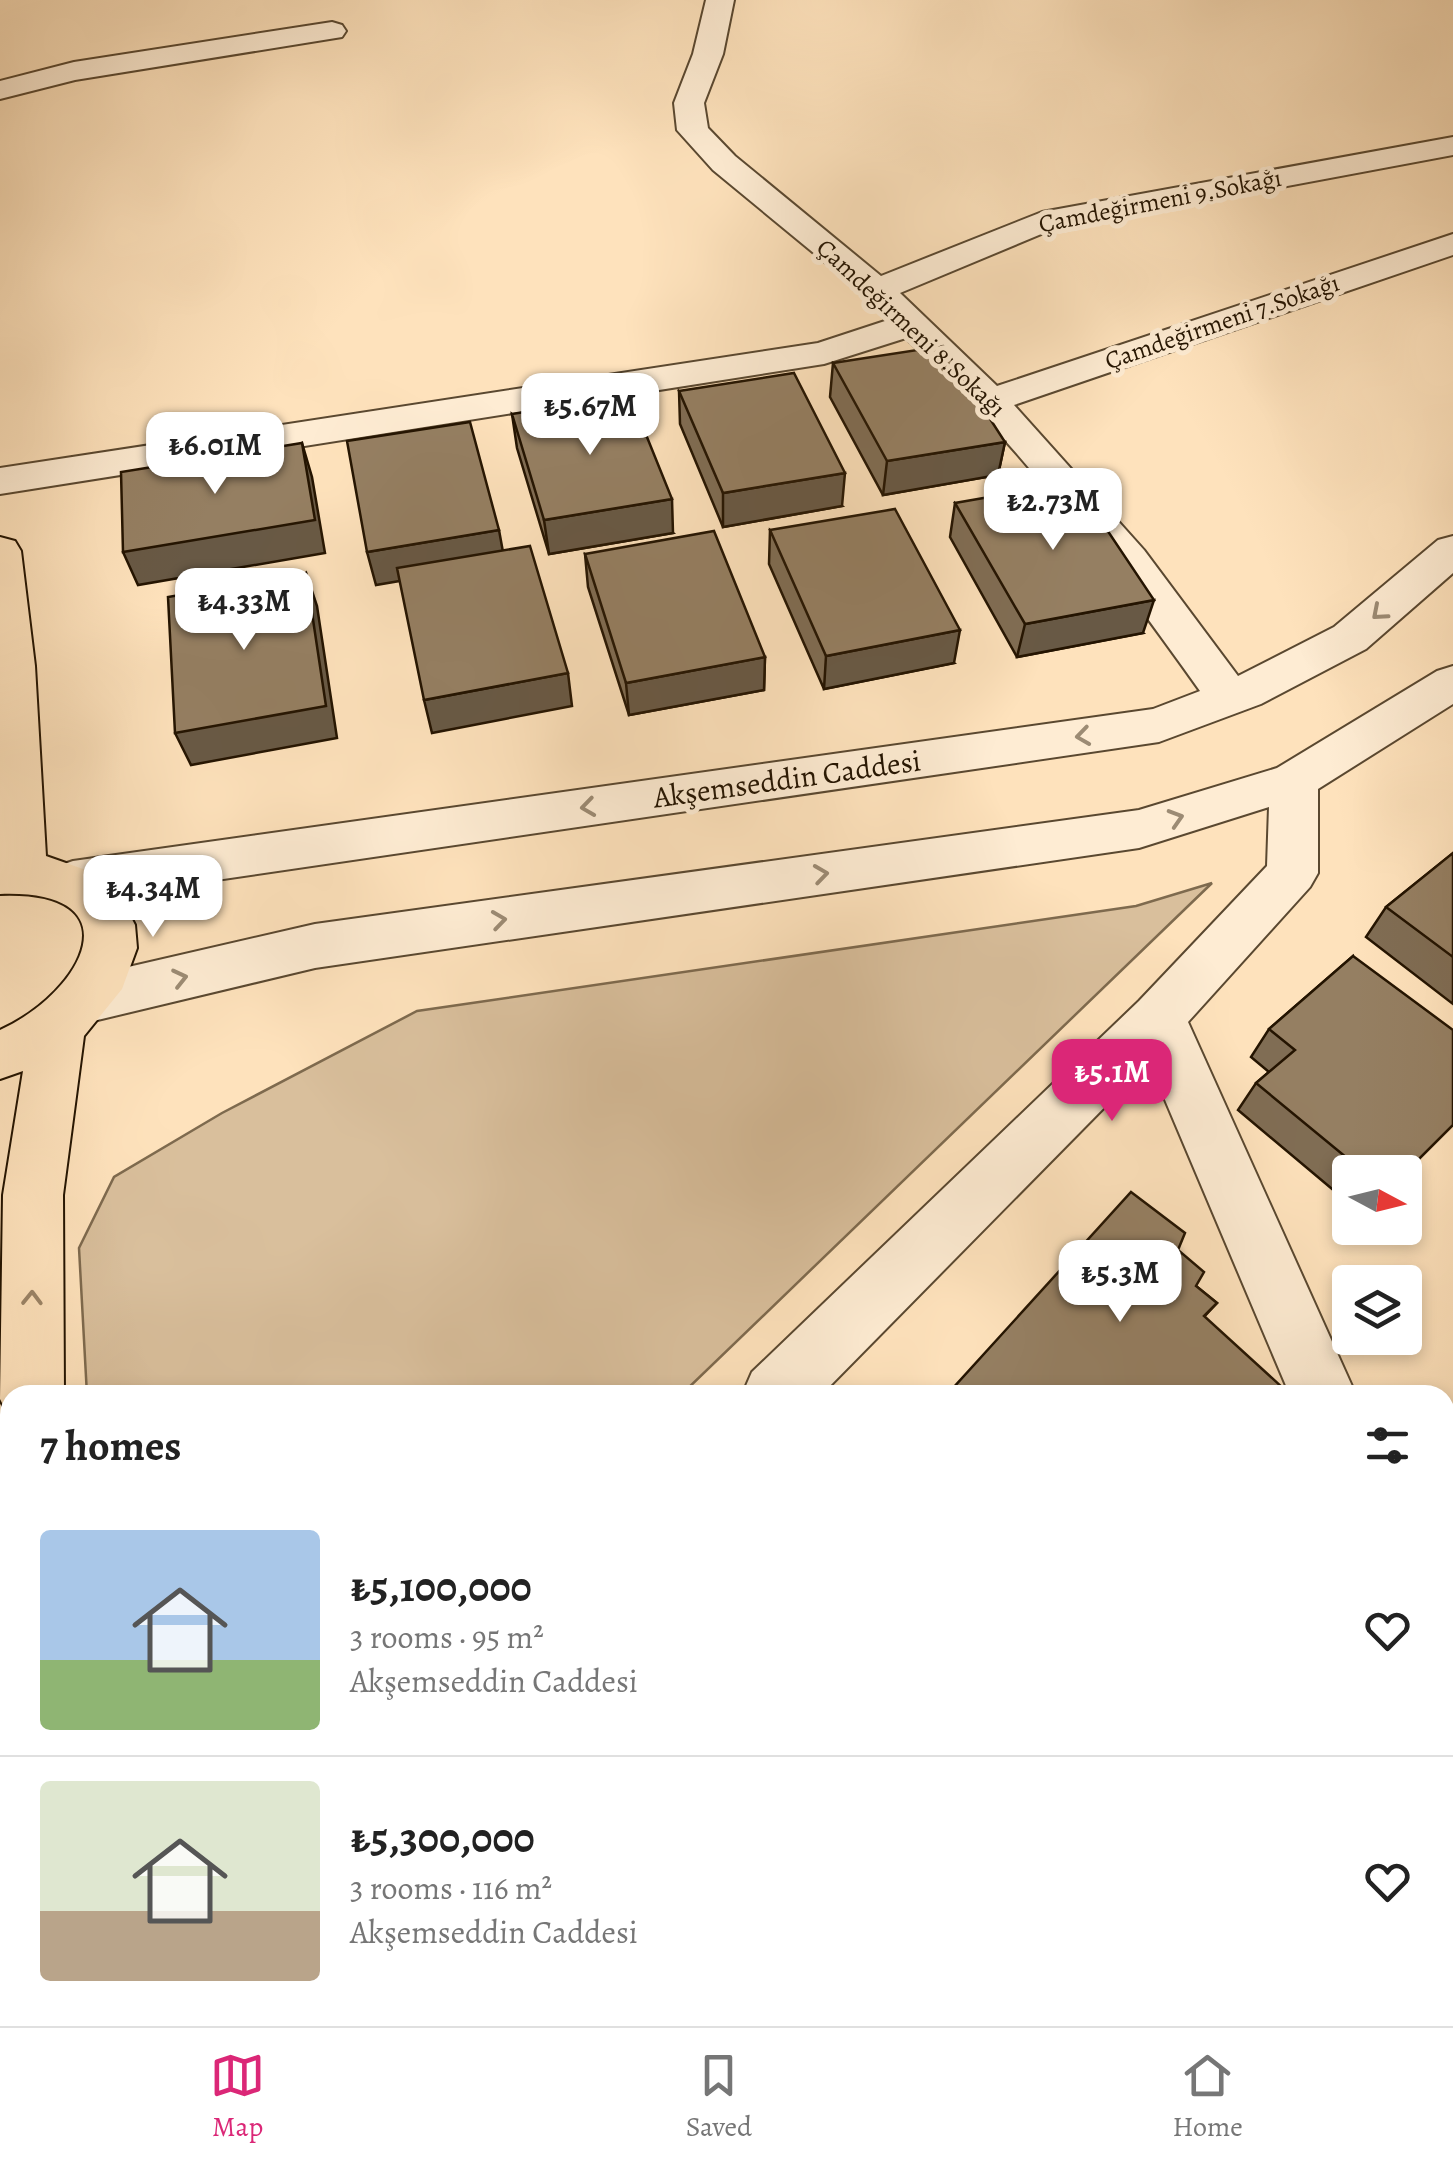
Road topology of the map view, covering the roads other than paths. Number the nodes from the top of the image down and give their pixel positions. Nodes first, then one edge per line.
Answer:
1 (720, 0) edge
2 (332, 31) dead end
3 (0, 90) edge
4 (1440, 148) edge
5 (1453, 172) edge
6 (1453, 244) edge
7 (876, 290) junction
8 (912, 324) junction
9 (990, 401) junction
10 (0, 480) edge
11 (1453, 550) edge
12 (0, 551) edge
13 (1453, 682) edge
14 (1230, 698) junction
15 (1294, 781) junction
16 (10, 872) edge
17 (73, 881) junction
18 (71, 1013) junction
19 (1158, 1017) junction
20 (0, 1055) edge
21 (31, 1385) edge
22 (785, 1385) edge
23 (1320, 1385) edge

1 - 7 street, Çamdeğirmeni 8.Sokağı
2 - 3 street
4 - 5 street
4 - 7 street, Çamdeğirmeni 9.Sokağı
6 - 9 street, Çamdeğirmeni 7.Sokağı
7 - 8 street, Çamdeğirmeni 8.Sokağı
8 - 9 street, Çamdeğirmeni 8.Sokağı
8 - 10 street
9 - 14 street, Çamdeğirmeni 8.Sokağı
11 -> 14 street, Akşemseddin Caddesi
12 - 16 main road
13 - 15 street
14 -> 17 street, Akşemseddin Caddesi
18 -> 15 street
15 - 19 street
16 - 17 main road
17 - 18 main road
18 - 20 main road
21 -> 18 main road
19 - 22 street
19 - 23 street

